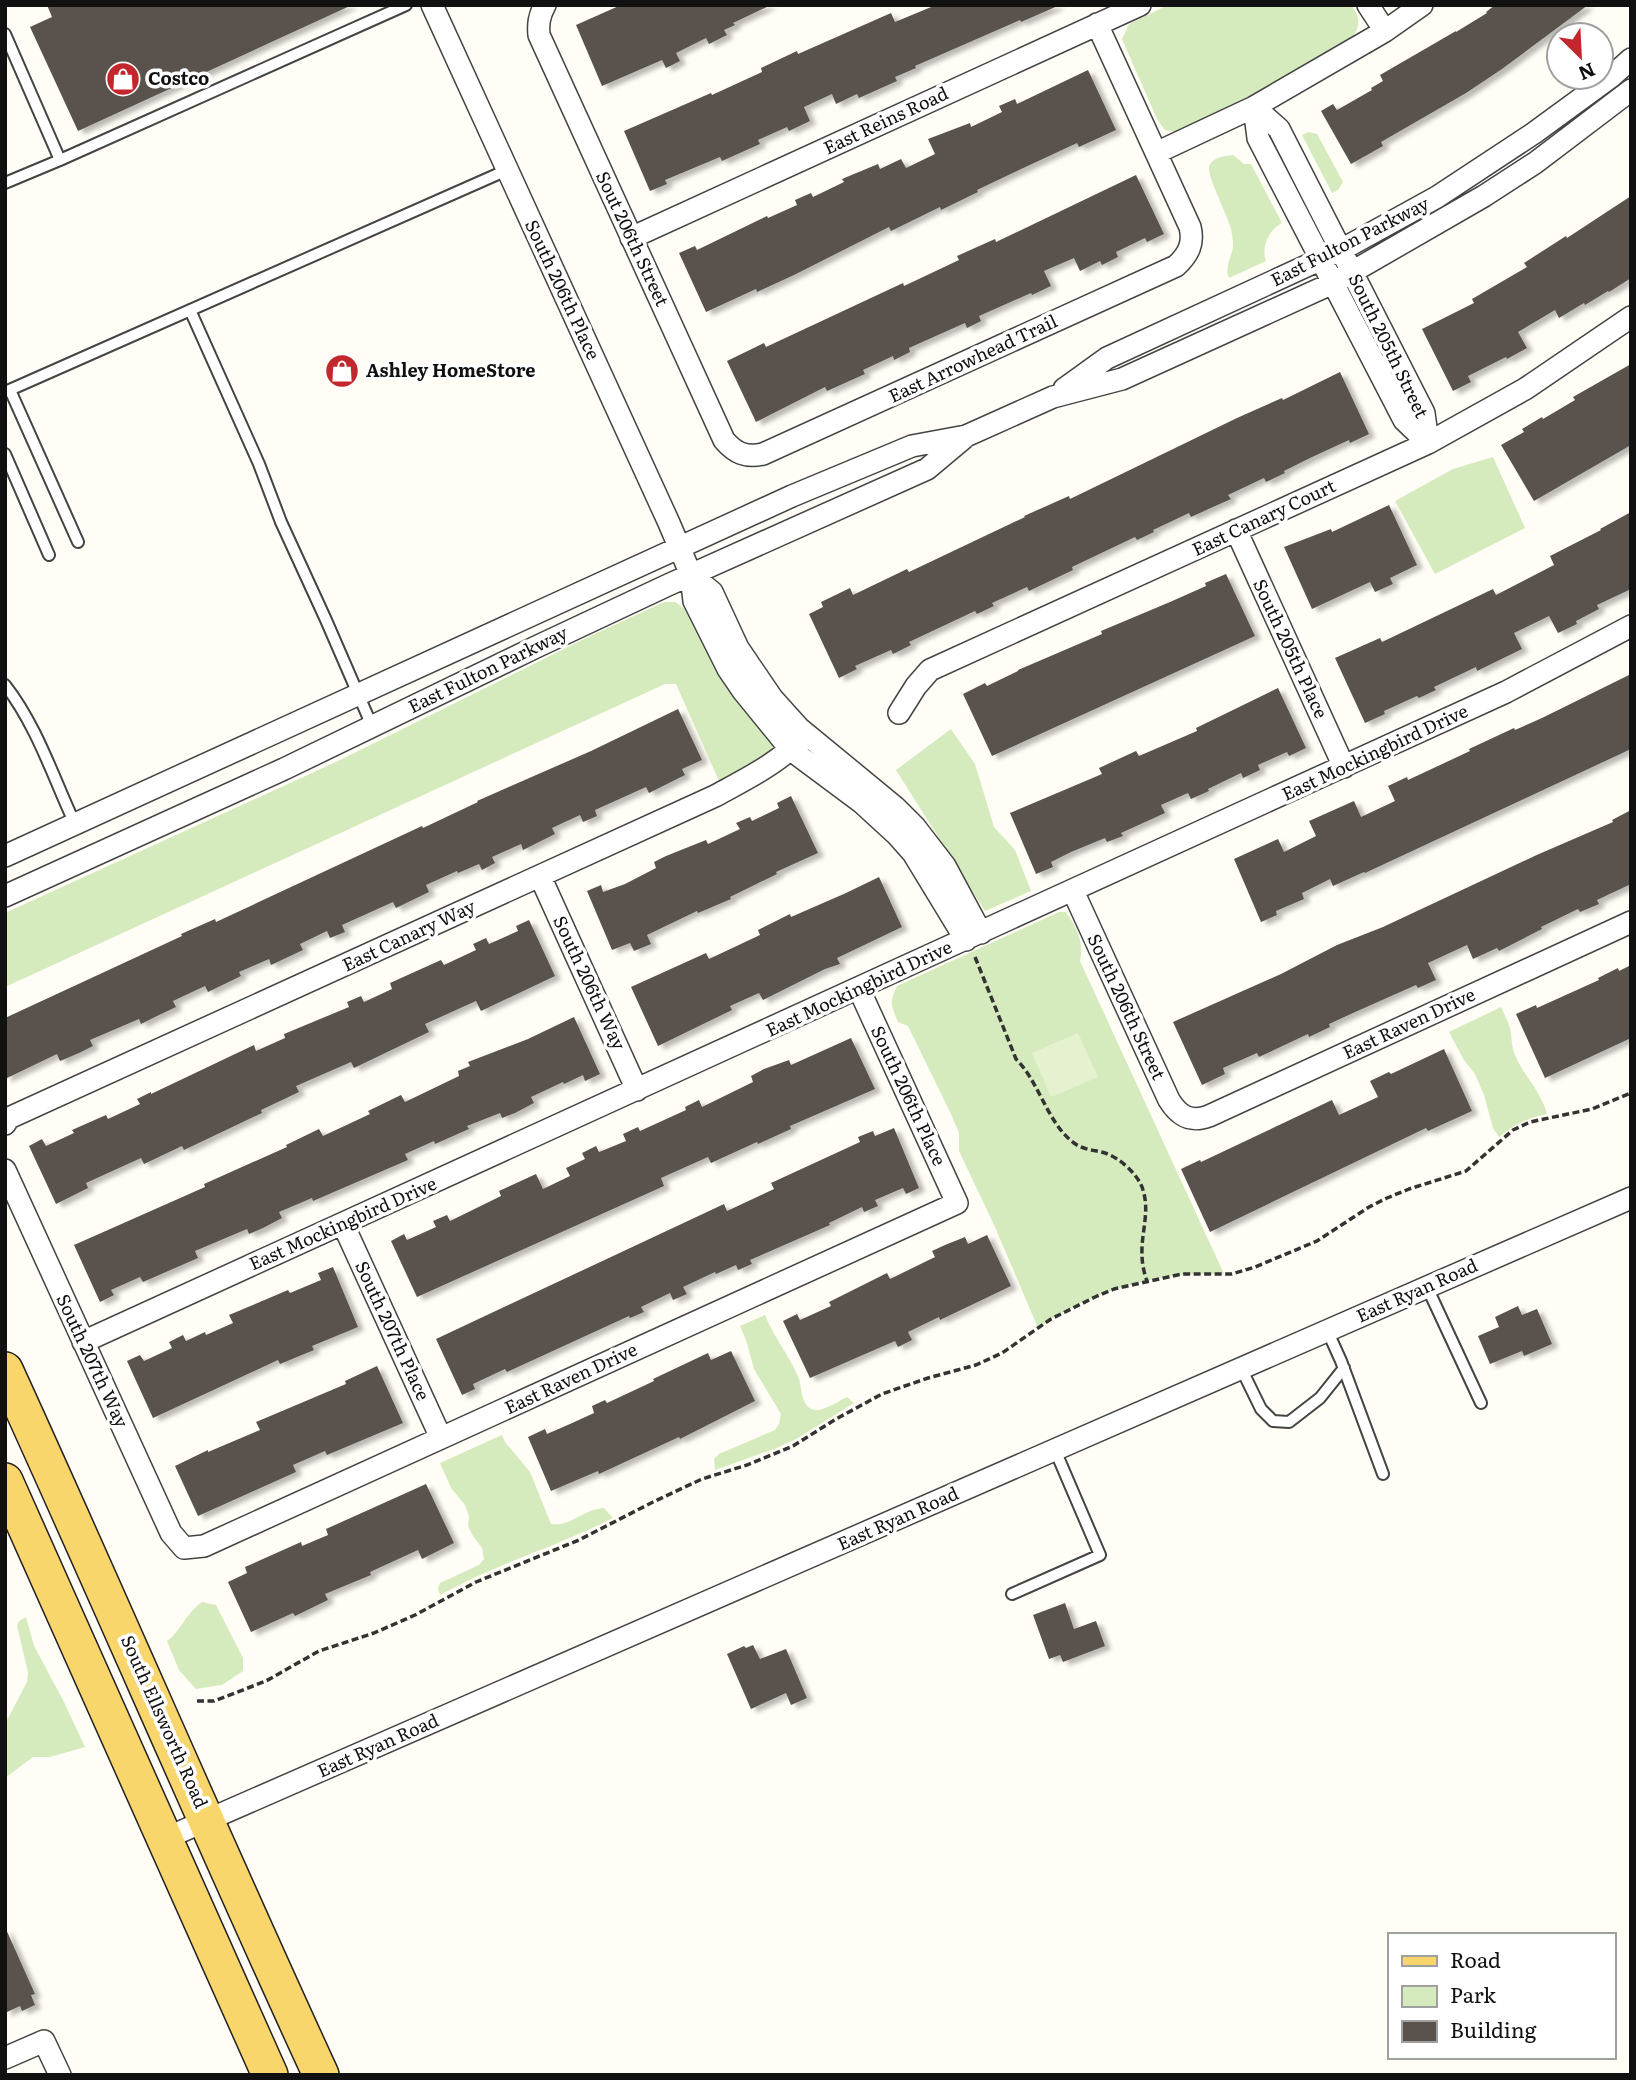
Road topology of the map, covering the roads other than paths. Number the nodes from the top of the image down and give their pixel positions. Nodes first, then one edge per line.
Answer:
1 (406, 5) edge
2 (432, 5) edge
3 (1140, 5) edge
4 (1368, 5) edge
5 (1422, 5) edge
6 (542, 9) edge
7 (1097, 24) junction
8 (1385, 31) junction
9 (5, 34) edge
10 (1631, 59) edge
11 (1631, 90) edge
12 (1254, 107) junction
13 (1156, 153) junction
14 (60, 160) junction
15 (507, 170) junction
16 (5, 183) edge
17 (631, 238) junction
18 (1341, 250) junction
19 (1321, 259) junction
20 (1353, 272) junction
21 (1333, 283) junction
22 (190, 310) junction
23 (1631, 317) edge
24 (8, 391) edge
25 (1053, 397) junction
26 (966, 436) junction
27 (1428, 443) junction
28 (5, 454) edge
29 (744, 455) joint
30 (1236, 530) junction
31 (78, 542) dead end
32 (679, 548) junction
33 (50, 555) dead end
34 (691, 575) junction
35 (1631, 625) edge
36 (5, 685) edge
37 (359, 695) junction
38 (899, 713) dead end
39 (372, 726) junction
40 (806, 734) junction
41 (792, 750) junction
42 (1344, 767) junction
43 (75, 824) junction
44 (5, 856) edge
45 (540, 876) junction
46 (1073, 891) junction
47 (5, 896) edge
48 (1631, 922) edge
49 (974, 936) junction
50 (859, 989) junction
51 (638, 1090) junction
52 (1186, 1118) joint
53 (5, 1124) edge
54 (5, 1170) edge
55 (1631, 1198) edge
56 (957, 1203) joint
57 (343, 1224) junction
58 (1427, 1287) junction
59 (1327, 1330) junction
60 (83, 1342) junction
61 (1241, 1368) junction
62 (1344, 1368) junction
63 (5, 1370) edge
64 (1481, 1403) dead end
65 (441, 1438) junction
66 (1055, 1450) junction
67 (1383, 1474) dead end
68 (5, 1481) edge
69 (184, 1548) joint
70 (1012, 1594) dead end
71 (207, 1820) junction
72 (164, 1839) junction
73 (215, 1954) junction
74 (5, 2058) edge
75 (60, 2075) edge
76 (270, 2075) edge
77 (294, 2075) edge
78 (321, 2075) edge

1 - 14 lane
2 - 15 street, South 206th Place
3 - 7 street, East Reins Road
4 - 8 street
5 - 8 street
6 - 17 street, Sout 206th Street
7 - 13 street
7 - 17 street, East Reins Road
8 - 12 street
9 - 14 lane
10 - 18 street, East Fulton Parkway
11 - 20 street, East Fulton Parkway
12 - 13 street
12 - 18 street, South 205th Street
12 - 19 street, South 205th Street
13 - 29 street, East Arrowhead Trail
14 - 16 lane
15 - 22 lane
15 - 32 street, South 206th Place
17 - 29 street, Sout 206th Street
18 - 19 street, East Fulton Parkway
18 - 20 street, South 205th Street
19 - 21 street, South 205th Street
19 - 25 street, East Fulton Parkway
20 - 21 street, East Fulton Parkway
20 - 27 street, South 205th Street
21 - 25 street, East Fulton Parkway
21 - 27 street, South 205th Street
22 - 24 lane
22 - 37 lane
23 - 27 street, East Canary Court
24 - 31 lane
25 - 26 street, East Fulton Parkway
26 - 32 street, East Fulton Parkway
26 - 34 street, East Fulton Parkway
27 - 30 street, East Canary Court
28 - 33 lane
30 - 38 street, East Canary Court
30 - 42 street, South 205th Place
32 - 34 street, South 206th Place
32 - 37 street, East Fulton Parkway
34 - 39 street, East Fulton Parkway
34 - 40 street, South 206th Place
34 - 41 street, South 206th Place
35 - 42 street, East Mockingbird Drive
36 - 43 lane
37 - 39 lane
37 - 43 street, East Fulton Parkway
39 - 47 street, East Fulton Parkway
40 - 41 street, East Canary Way
40 - 49 street, South 206th Place
41 - 45 street, East Canary Way
41 - 49 street, South 206th Place
42 - 46 street, East Mockingbird Drive
43 - 44 street, East Fulton Parkway
45 - 51 street, South 206th Way
45 - 53 street, East Canary Way
46 - 49 street, East Mockingbird Drive
46 - 52 street, South 206th Street
48 - 52 street, East Raven Drive
49 - 50 street, East Mockingbird Drive
50 - 51 street, East Mockingbird Drive
50 - 56 street, South 206th Place
51 - 57 street, East Mockingbird Drive
54 - 60 street, South 207th Way
55 - 58 street, East Ryan Road
56 - 65 street, East Raven Drive
57 - 60 street, East Mockingbird Drive
57 - 65 street, South 207th Place
58 - 59 street, East Ryan Road
58 - 64 lane
59 - 61 street, East Ryan Road
59 - 62 lane
60 - 69 street, South 207th Way
61 - 62 lane
61 - 66 street, East Ryan Road
62 - 67 lane
63 - 71 main road, South Ellsworth Road
65 - 69 street, East Raven Drive
66 - 70 lane
66 - 71 street, East Ryan Road
68 - 72 main road
71 - 72 street, East Ryan Road
71 - 78 main road, South Ellsworth Road
72 - 73 main road
73 - 76 main road
73 - 77 main road
74 - 75 street

